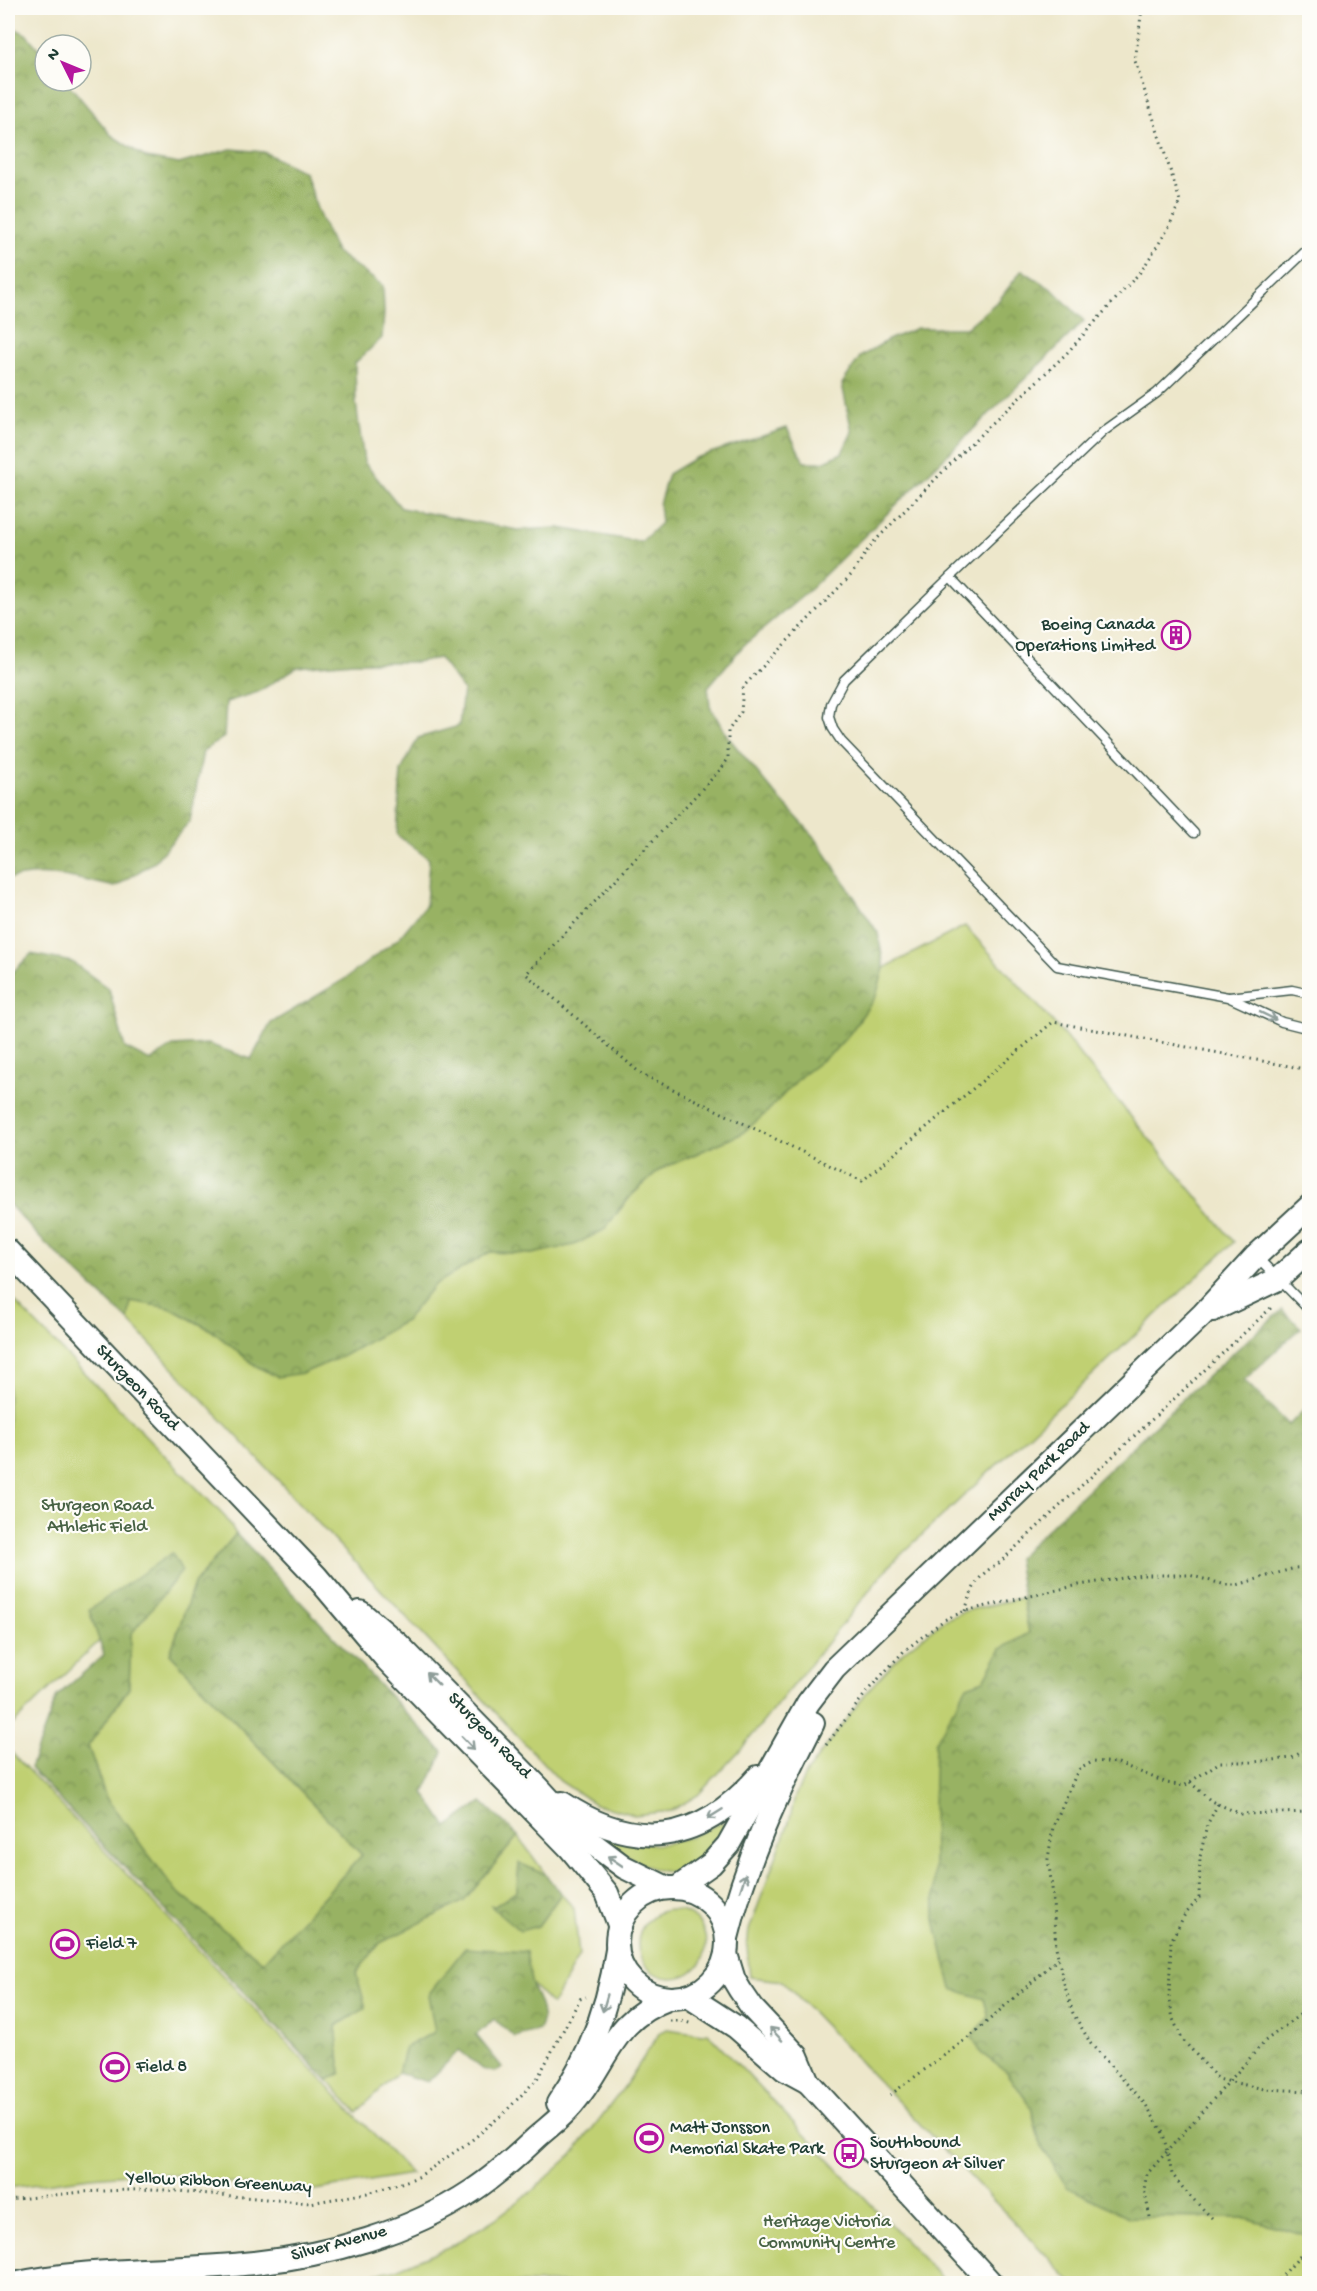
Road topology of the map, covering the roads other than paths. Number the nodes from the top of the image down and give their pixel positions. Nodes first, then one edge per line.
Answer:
1 (1310, 247) edge
2 (950, 576) junction
3 (1194, 833) dead end
4 (1310, 994) edge
5 (1228, 997) junction
6 (1310, 1029) edge
7 (1310, 1206) edge
8 (1310, 1250) edge
9 (8, 1251) edge
10 (1256, 1256) junction
11 (1285, 1286) junction
12 (1310, 1311) edge
13 (1203, 1314) junction
14 (316, 1576) junction
15 (875, 1629) junction
16 (784, 1746) junction
17 (538, 1787) junction
18 (672, 1888) junction
19 (619, 1936) junction
20 (726, 1946) junction
21 (679, 1997) junction
22 (808, 2082) junction
23 (531, 2144) junction
24 (14, 2283) edge
25 (992, 2283) edge

1 - 2 lane
2 - 3 lane
2 - 5 lane
4 - 5 lane
5 -> 6 lane
7 - 10 main road, Murray Park Road
8 - 11 main road, Murray Park Road
9 - 14 main road, Sturgeon Road
10 - 11 lane
10 - 13 main road, Murray Park Road
11 - 12 lane
11 - 13 main road, Murray Park Road
13 - 15 main road, Murray Park Road
17 -> 14 main road, Sturgeon Road
14 -> 19 main road, Sturgeon Road
15 - 16 main road, Murray Park Road
20 -> 15 main road, Murray Park Road
16 -> 17 main road
16 - 18 main road, Murray Park Road
18 -> 17 main road, Sturgeon Road
18 - 19 main road
18 - 20 main road
19 - 21 main road
19 -> 23 main road, Silver Avenue
20 - 21 main road
22 -> 20 main road
21 - 22 main road
21 - 23 main road, Silver Avenue
22 - 25 main road
23 - 24 main road, Silver Avenue

